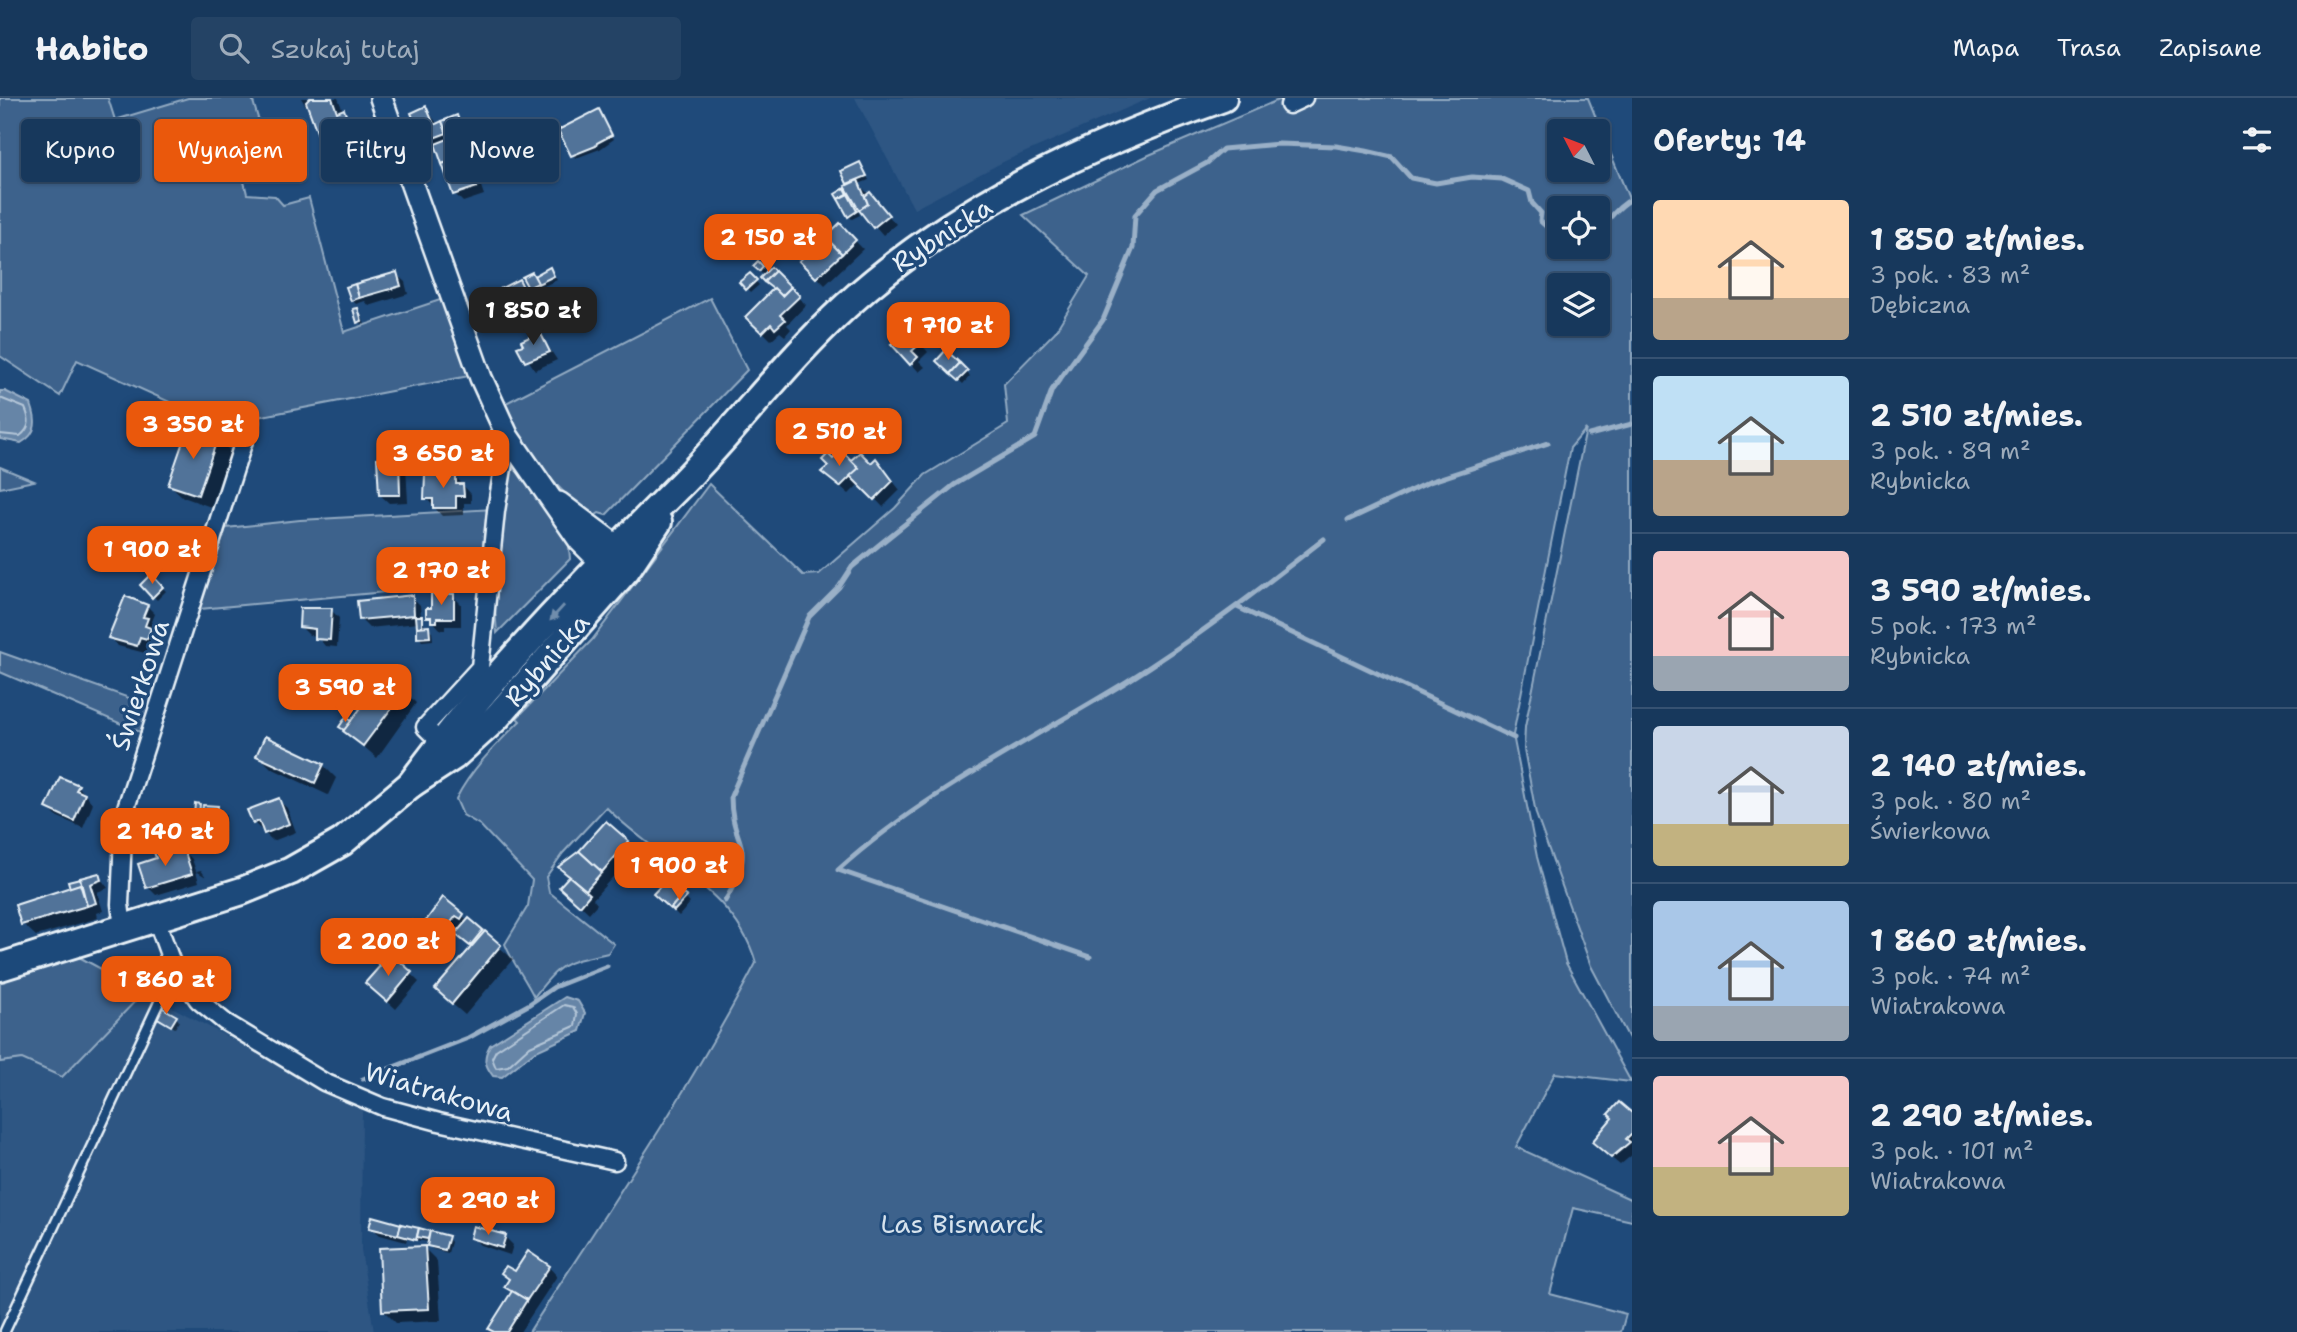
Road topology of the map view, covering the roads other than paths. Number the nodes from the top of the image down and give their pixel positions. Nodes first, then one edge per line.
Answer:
1 (381, 98) edge
2 (1223, 98) edge
3 (1304, 98) edge
4 (1196, 103) edge
5 (1289, 105) dead end
6 (250, 422) dead end
7 (508, 437) junction
8 (614, 560) junction
9 (448, 749) junction
10 (156, 919) junction
11 (123, 928) junction
12 (0, 967) edge
13 (175, 968) junction
14 (615, 1161) dead end
15 (5, 1331) edge

1 - 7 street
2 - 4 main road, Rybnicka
3 - 5 street
4 - 8 main road, Rybnicka
6 - 11 street, Świerkowa
7 - 8 street
7 - 9 street
8 - 9 main road, Rybnicka
9 - 10 main road, Rybnicka
10 - 11 main road, Rybnicka
10 - 13 street, Wiatrakowa
11 - 12 main road, Rybnicka
13 - 14 street, Wiatrakowa
13 - 15 lane

